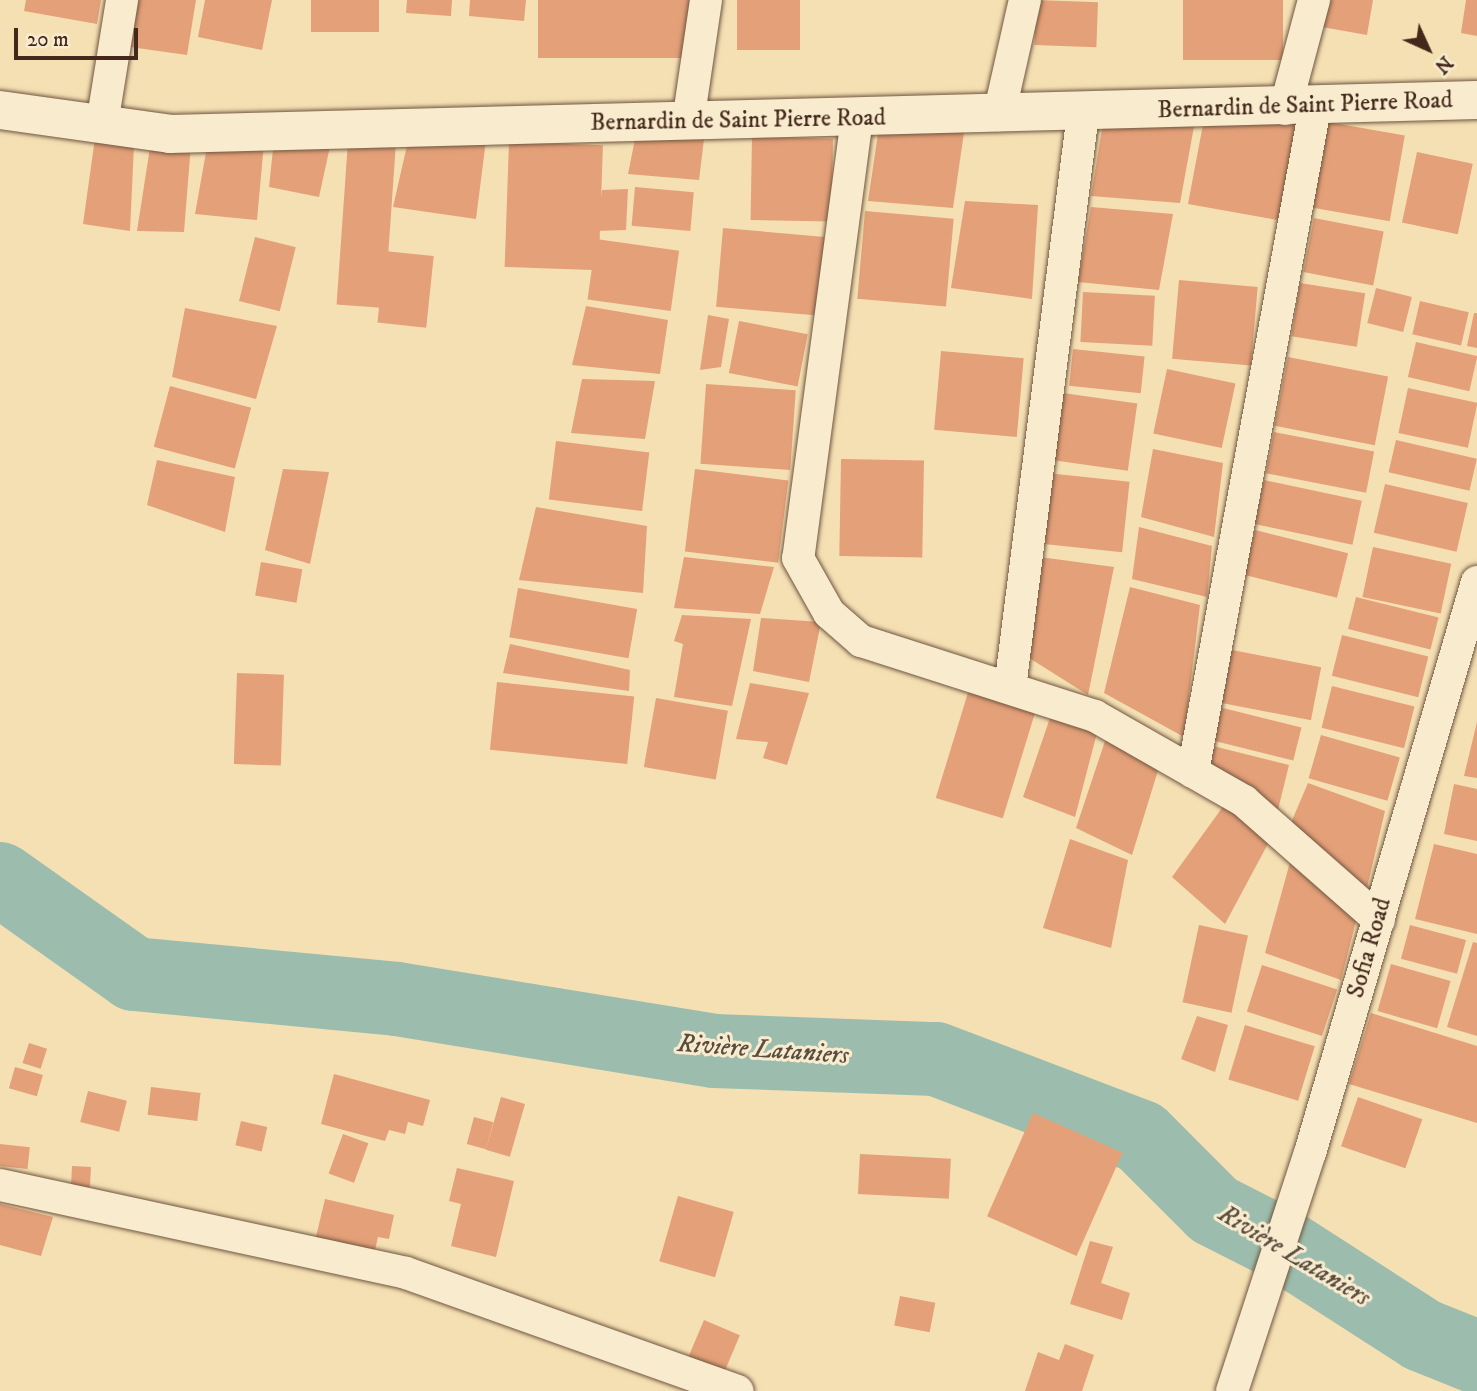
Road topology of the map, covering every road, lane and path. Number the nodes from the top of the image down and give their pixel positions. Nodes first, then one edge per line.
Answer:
1 (122, 0) edge
2 (706, 0) edge
3 (1026, 0) edge
4 (1314, 0) edge
5 (1477, 100) edge
6 (1300, 108) junction
7 (0, 110) edge
8 (1083, 113) junction
9 (999, 115) junction
10 (857, 118) junction
11 (688, 122) junction
12 (102, 124) junction
13 (1477, 582) edge
14 (1010, 688) junction
15 (1194, 772) junction
16 (1379, 920) junction
17 (0, 1185) edge
18 (738, 1391) edge
19 (1232, 1391) edge

1 - 12 street
2 - 11 street
3 - 9 street
4 - 6 street
5 - 6 main road, Bernardin de Saint Pierre Road
6 - 8 main road, Bernardin de Saint Pierre Road
6 - 15 street
7 - 12 main road, Bernardin de Saint Pierre Road
8 - 9 main road, Bernardin de Saint Pierre Road
8 - 14 street
9 - 10 main road, Bernardin de Saint Pierre Road
10 - 11 main road, Bernardin de Saint Pierre Road
10 - 14 street
11 - 12 main road, Bernardin de Saint Pierre Road
13 - 16 street, Sofia Road
14 - 15 street
15 - 16 street
16 - 19 street, Sofia Road
17 - 18 street

